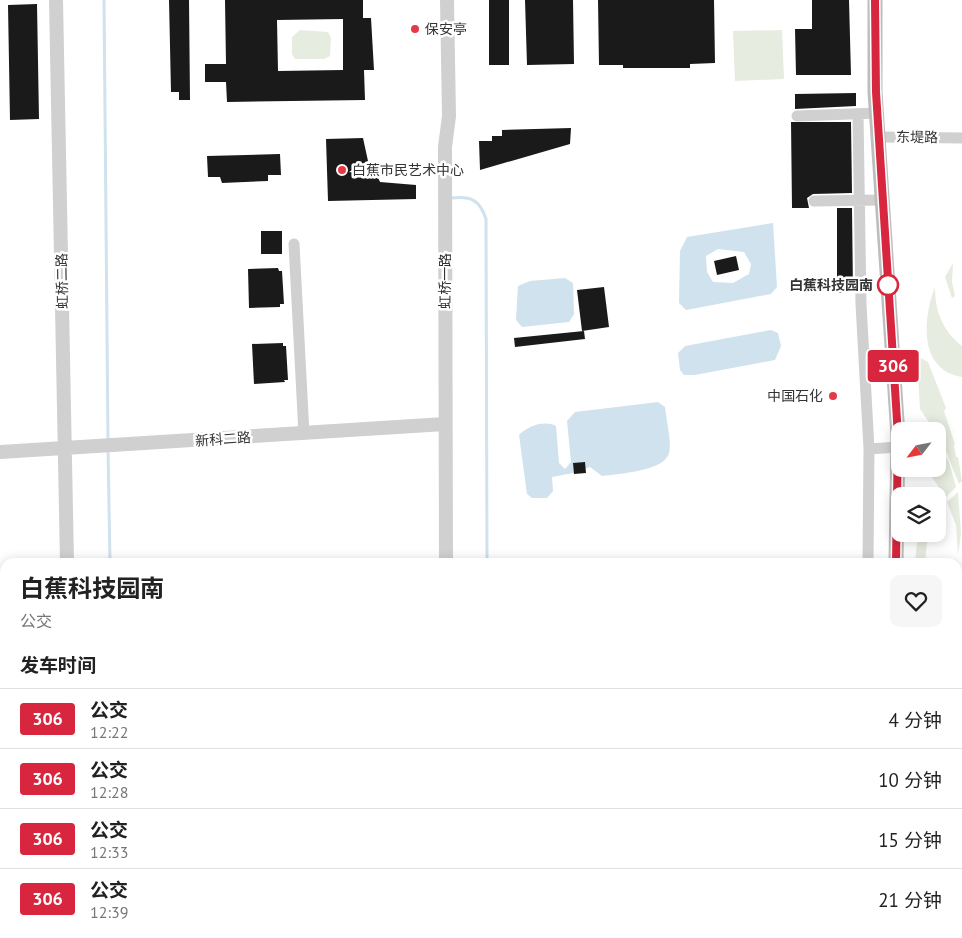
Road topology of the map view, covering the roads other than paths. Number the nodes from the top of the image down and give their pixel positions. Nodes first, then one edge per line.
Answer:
1 (56, 0) edge
2 (447, 0) edge
3 (874, 0) edge
4 (877, 113) junction
5 (858, 114) junction
6 (797, 116) dead end
7 (878, 137) junction
8 (962, 138) edge
9 (859, 200) junction
10 (882, 200) junction
11 (814, 202) dead end
12 (294, 244) dead end
13 (896, 422) edge
14 (445, 424) junction
15 (304, 434) junction
16 (891, 447) edge
17 (870, 448) junction
18 (65, 449) junction
19 (0, 452) edge
20 (897, 478) edge
21 (67, 558) edge
22 (446, 558) edge
23 (868, 558) edge
24 (896, 558) edge

1 - 18 street, 虹桥二路
2 - 14 street, 虹桥一路
3 - 4 main road
4 - 5 street
4 - 7 main road
5 - 6 street
5 - 9 street
7 - 8 street, 东堤路
7 - 10 main road, 东堤路
9 - 10 street
9 - 11 street
9 - 17 street
10 - 13 main road, 东堤路
12 - 15 street
14 - 15 street, 新科二路
14 - 22 street, 虹桥一路
15 - 18 street, 新科二路
16 - 17 street
17 - 23 street
18 - 19 street, 新科二路
18 - 21 street, 虹桥二路
20 - 24 main road, 东堤路

